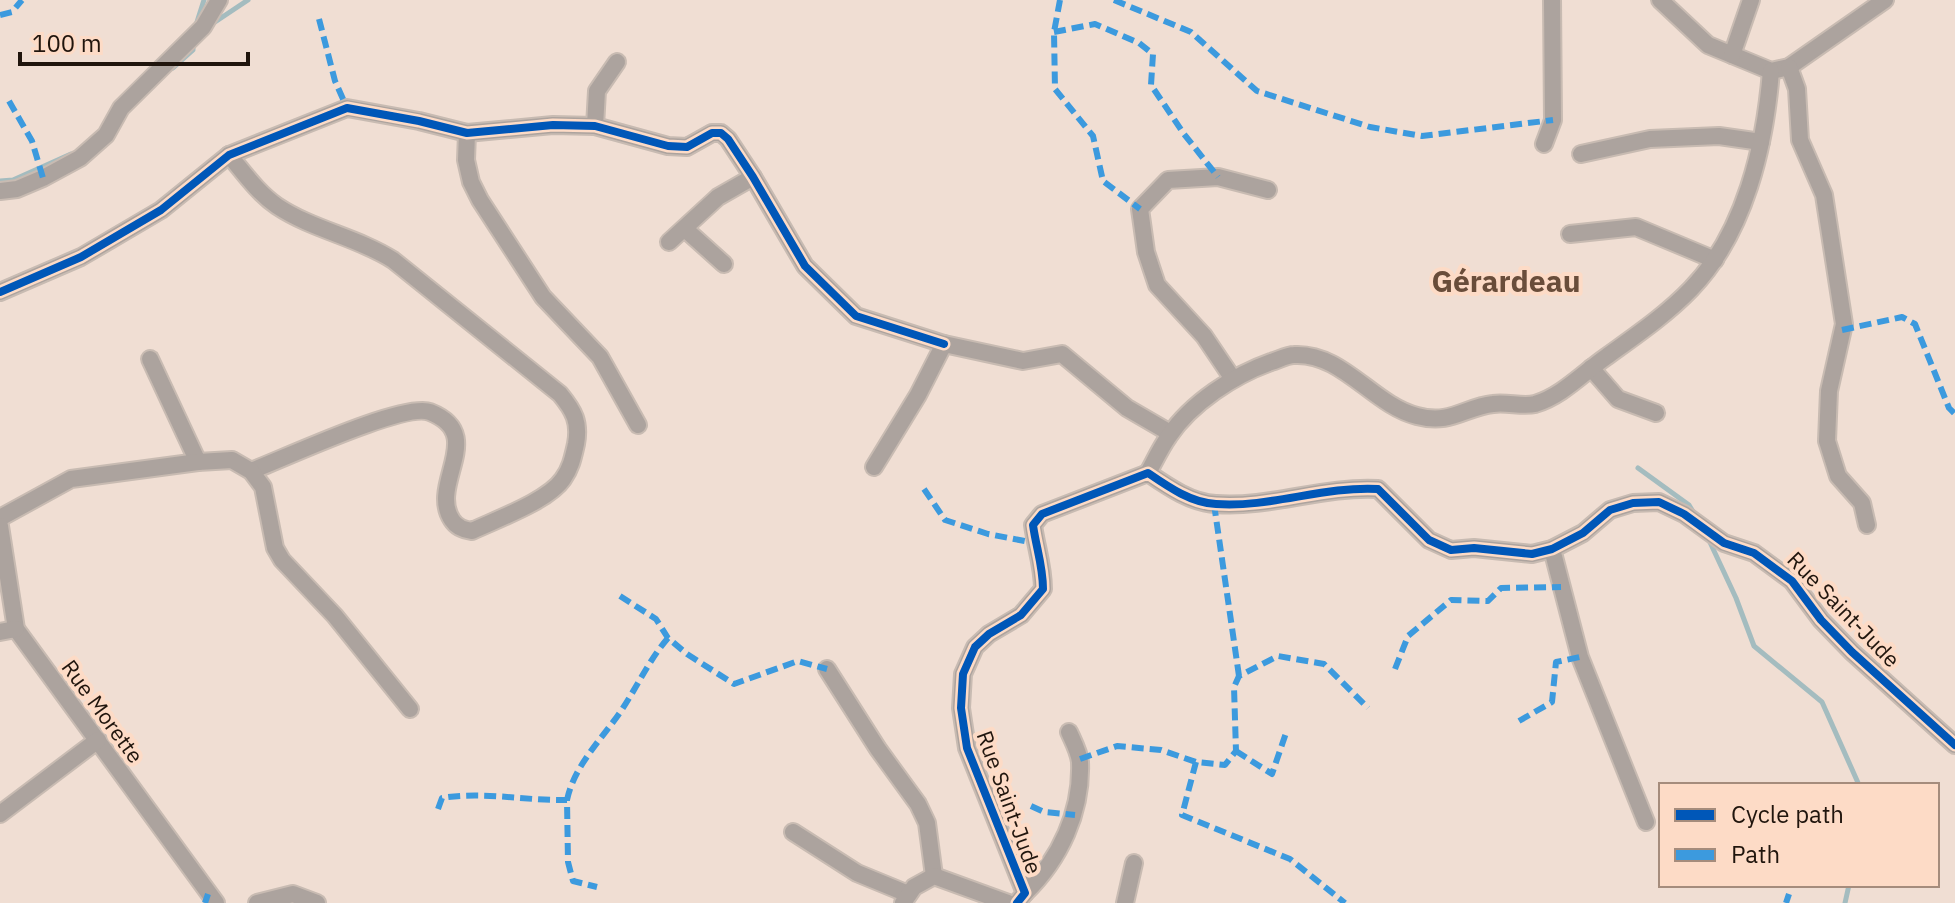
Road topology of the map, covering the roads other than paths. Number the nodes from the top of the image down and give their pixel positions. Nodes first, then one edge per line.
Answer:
1 (219, 0) edge
2 (1552, 0) edge
3 (1660, 0) edge
4 (1751, 0) edge
5 (1885, 0) edge
6 (1732, 55) junction
7 (617, 62) dead end
8 (1789, 67) junction
9 (1771, 71) junction
10 (595, 126) junction
11 (467, 133) junction
12 (1761, 142) junction
13 (1544, 144) dead end
14 (1581, 154) dead end
15 (229, 155) junction
16 (753, 177) junction
17 (1268, 190) dead end
18 (0, 191) edge
19 (685, 229) junction
20 (1570, 234) dead end
21 (669, 242) dead end
22 (1715, 260) junction
23 (724, 264) dead end
24 (0, 292) edge
25 (944, 344) junction
26 (150, 359) dead end
27 (1591, 368) junction
28 (1233, 379) junction
29 (1656, 413) dead end
30 (638, 425) dead end
31 (1170, 433) junction
32 (198, 462) junction
33 (874, 467) dead end
34 (251, 471) junction
35 (1148, 473) junction
36 (0, 518) edge
37 (1867, 525) dead end
38 (0, 526) edge
39 (1552, 549) junction
40 (8, 630) edge
41 (827, 669) dead end
42 (410, 709) dead end
43 (1069, 732) dead end
44 (98, 740) junction
45 (1955, 745) edge
46 (0, 814) edge
47 (1646, 822) dead end
48 (793, 832) dead end
49 (1134, 863) dead end
50 (934, 876) junction
51 (906, 898) edge
52 (1021, 898) edge
53 (216, 903) edge
54 (257, 903) edge
55 (317, 903) edge
56 (1008, 903) edge
57 (1125, 903) edge

1 - 18 street
2 - 13 street
3 - 6 street
4 - 6 street
5 - 8 street
6 - 9 street
7 - 10 street
8 - 9 street
8 - 37 street
9 - 12 street
10 - 11 street
10 - 16 street
11 - 15 street
11 - 30 street
12 - 14 street
12 - 22 street
15 - 24 street
15 - 34 street
16 - 19 street
16 - 25 street
17 - 28 street
19 - 21 street
19 - 23 street
20 - 22 street
22 - 27 street
25 - 31 street
25 - 33 street
26 - 32 street
27 - 28 street
27 - 29 street
28 - 31 street
31 - 35 street
32 - 34 street
32 - 36 street
34 - 42 street
35 - 39 street, Rue Saint-Jude
35 - 52 street, Rue Saint-Jude
38 - 40 street, Rue Morette
39 - 45 street, Rue Saint-Jude
39 - 47 street
40 - 44 street, Rue Morette
41 - 50 street
43 - 52 street
44 - 46 street
44 - 53 street, Rue Morette
48 - 51 street
49 - 57 street
50 - 51 street
50 - 56 street, Rue Saint-Jude
54 - 55 street

